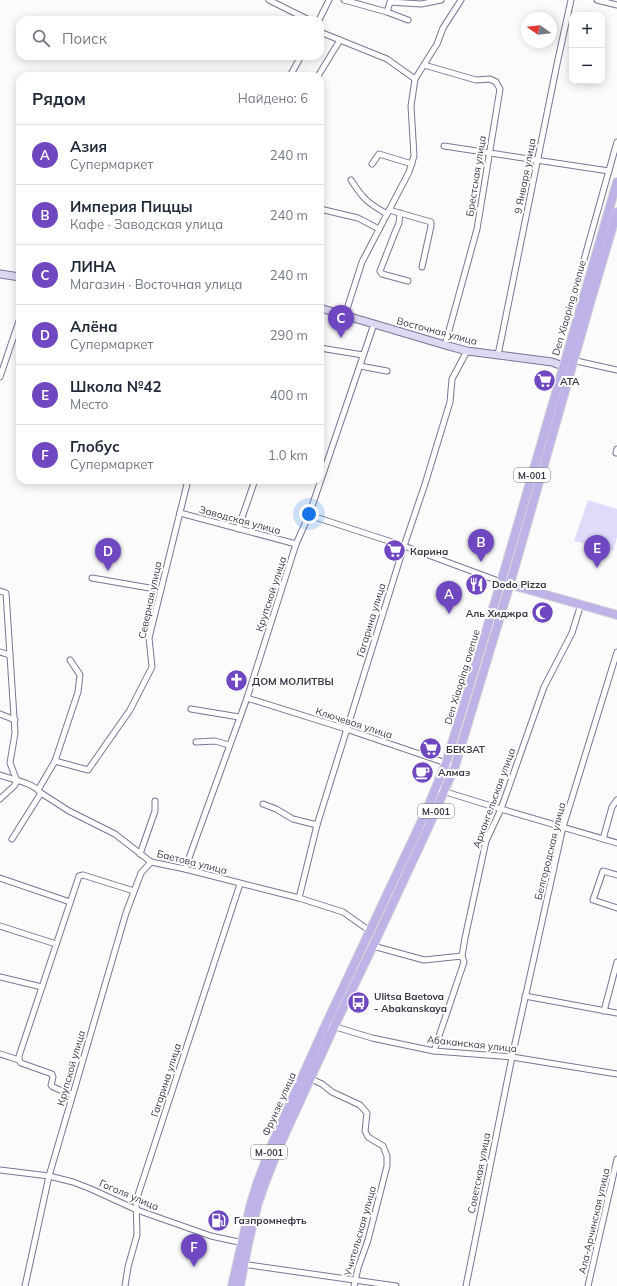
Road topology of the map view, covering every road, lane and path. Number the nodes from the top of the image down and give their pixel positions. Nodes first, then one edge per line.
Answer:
1 (269, 0) edge
2 (329, 0) edge
3 (344, 0) edge
4 (441, 0) edge
5 (461, 0) edge
6 (571, 0) edge
7 (597, 0) edge
8 (617, 5) edge
9 (387, 12) junction
10 (301, 16) edge
11 (321, 16) edge
12 (408, 20) dead end
13 (324, 34) edge
14 (340, 40) junction
15 (299, 60) edge
16 (424, 65) junction
17 (292, 72) edge
18 (320, 72) edge
19 (415, 79) junction
20 (617, 142) edge
21 (444, 146) dead end
22 (489, 153) junction
23 (538, 160) junction
24 (372, 164) dead end
25 (412, 164) junction
26 (609, 171) junction
27 (351, 180) dead end
28 (617, 182) edge
29 (324, 210) edge
30 (388, 212) junction
31 (617, 212) edge
32 (400, 214) junction
33 (379, 229) junction
34 (422, 268) dead end
35 (0, 274) edge
36 (16, 276) edge
37 (408, 281) dead end
38 (571, 306) dead end
39 (324, 309) edge
40 (345, 315) junction
41 (374, 324) junction
42 (16, 330) edge
43 (445, 345) junction
44 (324, 349) edge
45 (467, 351) junction
46 (363, 355) junction
47 (498, 355) junction
48 (570, 359) junction
49 (360, 366) junction
50 (567, 368) junction
51 (617, 370) edge
52 (387, 371) dead end
53 (0, 377) edge
54 (324, 471) edge
55 (187, 484) edge
56 (254, 484) edge
57 (320, 484) edge
58 (180, 513) junction
59 (309, 515) junction
60 (238, 529) junction
61 (296, 544) junction
62 (404, 546) junction
63 (92, 578) dead end
64 (501, 582) junction
65 (510, 584) junction
66 (161, 590) junction
67 (0, 591) edge
68 (581, 604) junction
69 (617, 615) edge
70 (0, 652) edge
71 (617, 652) edge
72 (10, 655) junction
73 (70, 660) dead end
74 (247, 698) junction
75 (191, 709) dead end
76 (0, 714) edge
77 (239, 717) junction
78 (15, 720) junction
79 (346, 729) junction
80 (196, 742) dead end
81 (229, 745) junction
82 (55, 761) junction
83 (446, 763) junction
84 (455, 766) junction
85 (0, 775) edge
86 (17, 781) junction
87 (436, 789) junction
88 (40, 791) junction
89 (444, 792) junction
90 (0, 799) edge
91 (617, 800) edge
92 (156, 801) dead end
93 (264, 804) dead end
94 (501, 809) junction
95 (317, 825) junction
96 (563, 827) junction
97 (12, 839) dead end
98 (603, 839) junction
99 (617, 843) edge
100 (140, 854) junction
101 (151, 862) junction
102 (185, 868) junction
103 (617, 875) edge
104 (0, 878) edge
105 (240, 884) junction
106 (134, 891) junction
107 (299, 898) junction
108 (70, 902) junction
109 (617, 908) edge
110 (0, 926) edge
111 (370, 931) junction
112 (56, 944) junction
113 (373, 946) junction
114 (462, 956) junction
115 (617, 962) edge
116 (0, 977) edge
117 (42, 987) junction
118 (525, 996) junction
119 (604, 1011) junction
120 (617, 1013) edge
121 (330, 1026) junction
122 (434, 1051) junction
123 (0, 1054) edge
124 (512, 1057) junction
125 (19, 1060) junction
126 (617, 1074) edge
127 (311, 1079) junction
128 (72, 1095) junction
129 (617, 1159) edge
130 (0, 1170) edge
131 (49, 1176) junction
132 (137, 1210) junction
133 (245, 1243) junction
134 (241, 1263) junction
135 (354, 1283) edge
136 (25, 1286) edge
137 (125, 1286) edge
138 (232, 1286) edge
139 (240, 1286) edge
140 (396, 1286) edge
141 (466, 1286) edge
142 (588, 1286) edge

1 - 10 street
2 - 11 street
3 - 9 street
4 - 9 street
5 - 16 street
6 - 23 street, 9 Января улица
7 - 8 street
9 - 12 street
13 - 14 street
14 - 18 street
14 - 19 street
15 - 17 street
16 - 19 street
16 - 22 street, Брестская улица
19 - 25 street
20 - 26 street
21 - 22 street
22 - 23 street
22 - 43 street, Брестская улица
23 - 26 street
23 - 47 street, 9 Января улица
24 - 25 street
25 - 30 street
26 - 38 street
27 - 30 street
28 - 48 main road, Den Xiaoping avenue / M-001
29 - 33 street
30 - 32 street
30 - 33 street
31 - 48 main road, Den Xiaoping avenue / M-001
32 - 34 street
32 - 37 street
33 - 40 street
35 - 36 street
39 - 40 street, Восточная улица
40 - 41 street, Восточная улица
41 - 43 street, Восточная улица
41 - 46 street, Крупской улица
42 - 53 street
43 - 45 street, Восточная улица
44 - 46 street
45 - 47 street, Восточная улица
45 - 62 street, Гагарина улица
46 - 49 street, Крупской улица
47 - 50 street, Восточная улица
48 - 50 main road, Den Xiaoping avenue / M-001
48 - 51 street
49 - 52 street
49 - 54 street, Крупской улица
50 - 64 main road, Den Xiaoping avenue / M-001
50 - 65 main road, Den Xiaoping avenue / M-001
55 - 58 street, Северная улица
56 - 60 street
57 - 59 street, Крупской улица
58 - 60 street, Заводская улица
58 - 66 street, Северная улица
59 - 61 street, Крупской улица
59 - 62 street
60 - 61 street, Заводская улица
61 - 74 street, Крупской улица
62 - 64 street
62 - 79 street, Гагарина улица
63 - 66 street
64 - 65 main road
64 - 83 main road, Den Xiaoping avenue / M-001
65 - 68 main road
65 - 84 main road, Den Xiaoping avenue / M-001
66 - 82 street, Северная улица
67 - 72 street
68 - 69 main road
68 - 94 street, Архангельская улица
70 - 72 street
71 - 96 street, Белгородская улица
72 - 78 street
73 - 82 street
74 - 77 street, Крупской улица
74 - 79 street, Ключевая улица
75 - 77 street
76 - 78 street
77 - 81 street, Крупской улица
78 - 86 street
79 - 83 street, Ключевая улица
79 - 95 street, Гагарина улица
80 - 81 street
81 - 102 street, Крупской улица
82 - 88 street
83 - 84 street, Ключевая улица
83 - 87 main road, Den Xiaoping avenue / M-001
84 - 89 main road, Den Xiaoping avenue / M-001
85 - 86 street, Баетова улица
86 - 88 street, Баетова улица
86 - 90 street
87 - 89 street
87 - 111 main road, Den Xiaoping avenue / M-001
88 - 97 street
88 - 100 street, Баетова улица
89 - 94 street
89 - 113 main road, Den Xiaoping avenue / M-001
91 - 98 street
92 - 100 street
93 - 95 street
94 - 96 street
94 - 114 street, Архангельская улица
95 - 107 street, Гагарина улица
96 - 98 street
96 - 118 street, Белгородская улица
98 - 99 street
100 - 101 street, Баетова улица
101 - 102 street, Баетова улица
101 - 106 street, Крупской улица
102 - 105 street, Баетова улица
103 - 109 street
104 - 108 street
105 - 107 street, Баетова улица
105 - 132 street, Гагарина улица
106 - 108 street
106 - 128 street, Крупской улица
107 - 111 street, Баетова улица
108 - 112 street
110 - 112 street
111 - 121 main road, Den Xiaoping avenue / M-001
112 - 117 street
113 - 114 street
113 - 121 main road, Den Xiaoping avenue / M-001
114 - 122 street, Архангельская улица
115 - 119 street
116 - 117 street
117 - 125 street
118 - 119 street
118 - 124 street, Белгородская улица
119 - 120 street
121 - 122 street, Абаканская улица
121 - 127 main road, Фрунзе улица / M-001
121 - 133 main road, Фрунзе улица / M-001
122 - 124 street, Абаканская улица
123 - 125 street
124 - 126 street, Абаканская улица
124 - 141 street, Советская улица
125 - 128 street
127 - 133 main road, Фрунзе улица / M-001
127 - 135 street, Учительская улица
128 - 131 street, Крупской улица
129 - 142 street, Ала-Арчинская улица
130 - 131 street, Гоголя улица
131 - 132 street, Гоголя улица
131 - 136 street, Крупской улица
132 - 133 street, Гоголя улица
132 - 137 street, Гагарина улица
133 - 134 main road, Фрунзе улица / M-001
134 - 135 street
134 - 138 main road, Фрунзе улица / M-001
134 - 139 main road, Фрунзе улица / M-001
135 - 140 street

